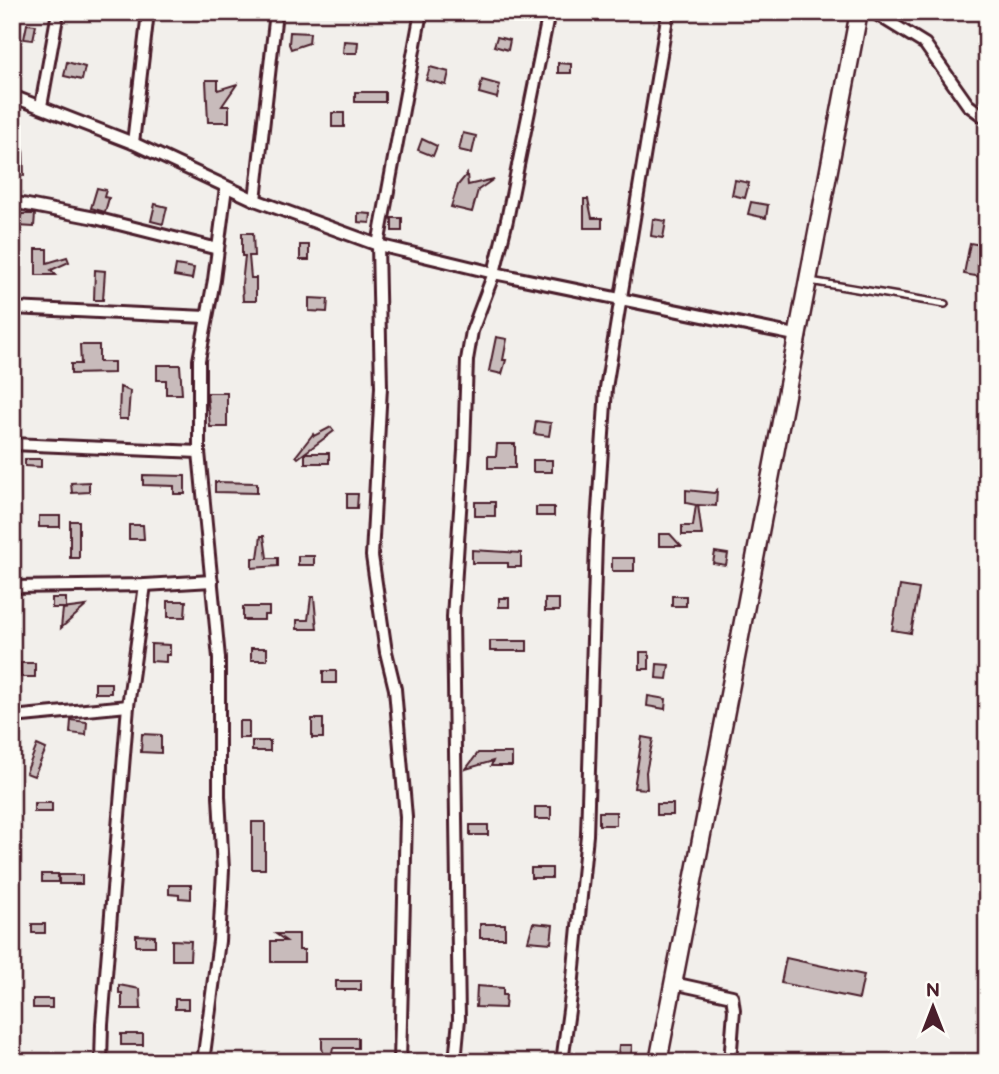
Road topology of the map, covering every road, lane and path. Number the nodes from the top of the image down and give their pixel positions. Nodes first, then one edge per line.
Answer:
1 (58, 12) edge
2 (148, 12) edge
3 (276, 12) edge
4 (421, 12) edge
5 (549, 12) edge
6 (668, 12) edge
7 (859, 12) edge
8 (873, 12) edge
9 (12, 96) edge
10 (41, 106) junction
11 (987, 119) edge
12 (133, 143) junction
13 (226, 187) junction
14 (255, 200) junction
15 (12, 202) edge
16 (378, 245) junction
17 (218, 249) junction
18 (494, 273) junction
19 (810, 281) junction
20 (621, 299) junction
21 (945, 304) dead end
22 (12, 309) edge
23 (206, 317) junction
24 (800, 336) junction
25 (12, 444) edge
26 (199, 452) junction
27 (212, 581) junction
28 (145, 585) junction
29 (12, 587) edge
30 (128, 706) junction
31 (12, 717) edge
32 (673, 983) junction
33 (101, 1062) edge
34 (203, 1062) edge
35 (400, 1062) edge
36 (455, 1062) edge
37 (562, 1062) edge
38 (658, 1062) edge
39 (730, 1062) edge

1 - 10 street
2 - 12 street
3 - 14 street
4 - 16 street
5 - 18 street
6 - 20 street
7 - 19 main road
8 - 11 street
9 - 10 street
10 - 12 street
12 - 13 street
13 - 14 street
13 - 17 street
14 - 16 street
15 - 17 street
16 - 18 street
16 - 35 street
17 - 23 street
18 - 20 street
18 - 36 street
19 - 21 lane
19 - 24 main road
20 - 24 street
20 - 37 street
22 - 23 street
23 - 26 street
24 - 32 main road
25 - 26 street
26 - 27 street
27 - 28 street
27 - 34 street
28 - 29 street
28 - 30 street
30 - 31 street
30 - 33 street
32 - 38 main road
32 - 39 street

